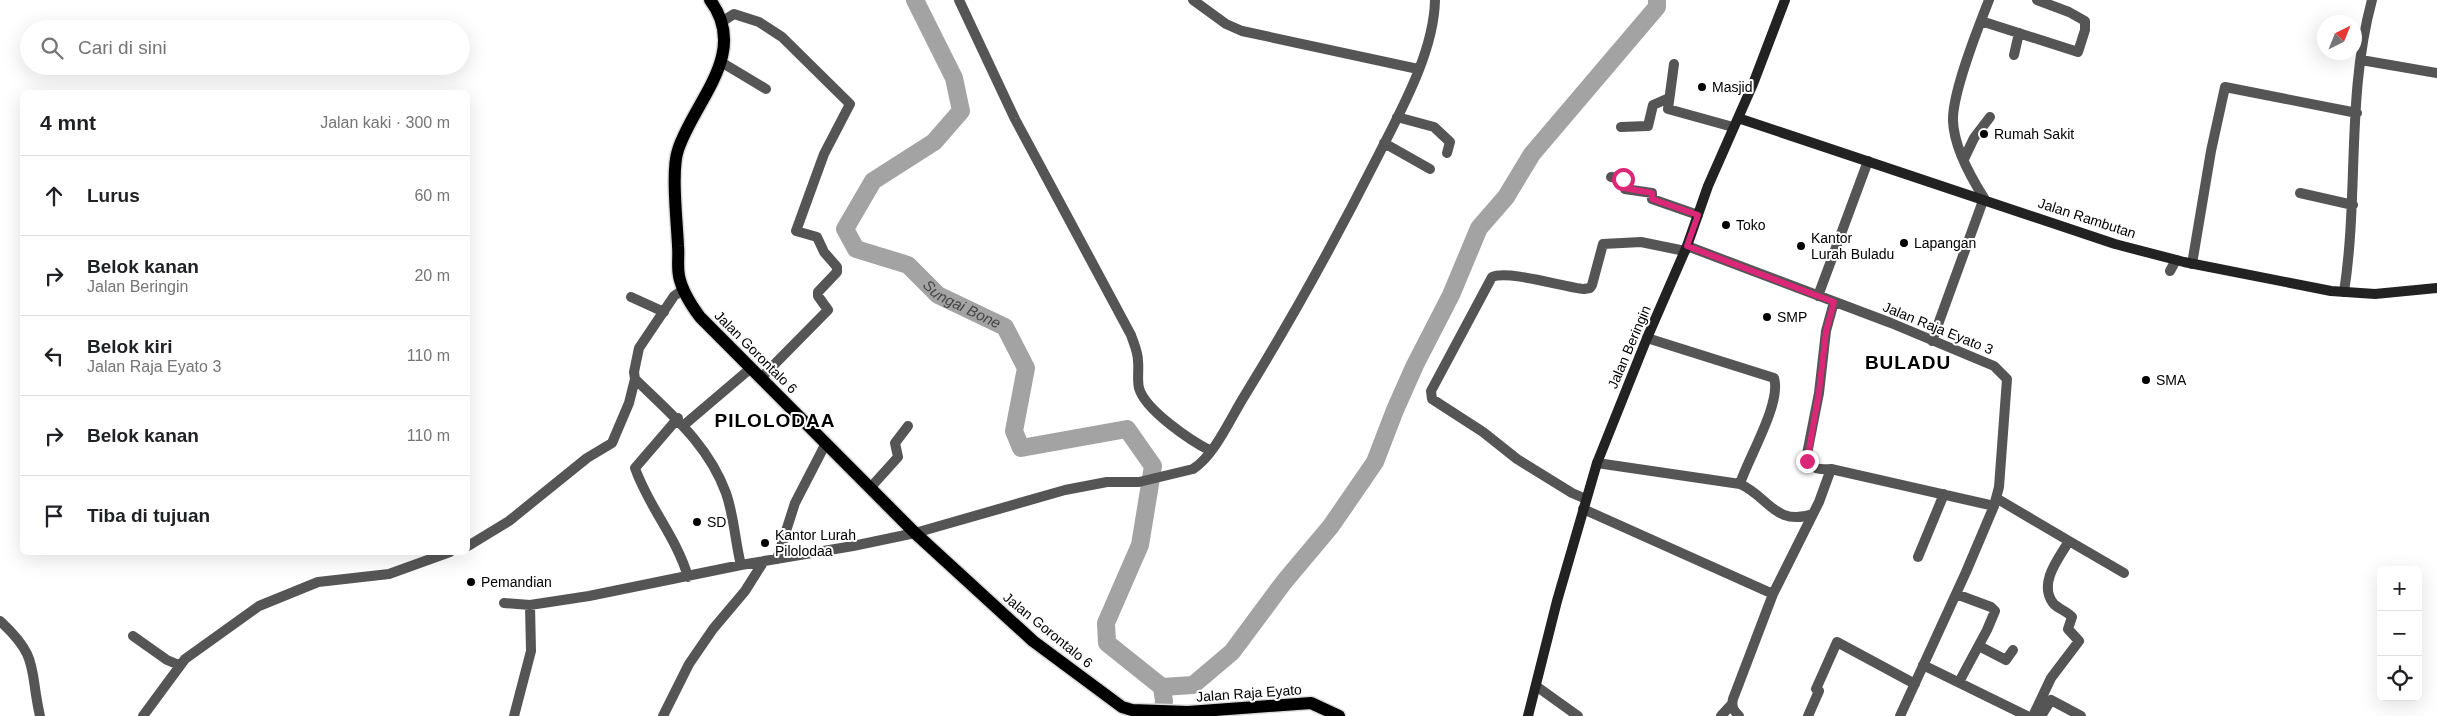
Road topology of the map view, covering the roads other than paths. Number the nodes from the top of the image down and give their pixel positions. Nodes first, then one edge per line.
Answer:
1 (710, 0) edge
2 (960, 0) edge
3 (1193, 0) edge
4 (1435, 0) edge
5 (1785, 0) edge
6 (1989, 0) edge
7 (2037, 0) edge
8 (2372, 0) edge
9 (723, 21) junction
10 (1981, 21) junction
11 (2019, 33) junction
12 (2362, 52) edge
13 (2014, 55) dead end
14 (2361, 60) joint
15 (721, 62) junction
16 (1674, 64) dead end
17 (1418, 69) junction
18 (2437, 73) edge
19 (766, 90) dead end
20 (1669, 98) junction
21 (2357, 113) junction
22 (1397, 117) junction
23 (1990, 117) dead end
24 (1735, 123) junction
25 (1621, 127) dead end
26 (1384, 144) junction
27 (1447, 153) dead end
28 (1964, 159) junction
29 (1868, 161) junction
30 (1430, 169) dead end
31 (1610, 177) dead end
32 (2300, 193) dead end
33 (1984, 198) junction
34 (2353, 204) junction
35 (1698, 215) junction
36 (1686, 249) junction
37 (2176, 260) junction
38 (2192, 264) junction
39 (2170, 271) dead end
40 (2437, 288) edge
41 (684, 289) junction
42 (2344, 292) junction
43 (1818, 296) junction
44 (631, 297) dead end
45 (1834, 302) junction
46 (664, 312) junction
47 (1647, 338) junction
48 (1932, 341) junction
49 (751, 368) junction
50 (761, 378) junction
51 (635, 379) junction
52 (681, 422) junction
53 (908, 426) dead end
54 (826, 443) junction
55 (1211, 451) junction
56 (1597, 463) junction
57 (1831, 469) junction
58 (1740, 484) junction
59 (871, 487) junction
60 (1944, 494) junction
61 (1995, 502) junction
62 (1585, 504) junction
63 (1813, 514) junction
64 (916, 533) junction
65 (2068, 541) junction
66 (470, 545) edge
67 (442, 555) edge
68 (1918, 557) dead end
69 (777, 559) junction
70 (764, 561) junction
71 (741, 565) junction
72 (2124, 573) dead end
73 (688, 576) junction
74 (1773, 594) junction
75 (1956, 594) junction
76 (504, 603) dead end
77 (530, 605) junction
78 (0, 621) edge
79 (133, 636) dead end
80 (1979, 646) junction
81 (2013, 650) dead end
82 (179, 665) junction
83 (1923, 665) junction
84 (1959, 682) junction
85 (1915, 684) junction
86 (1536, 686) junction
87 (1732, 704) junction
88 (1126, 711) edge
89 (40, 716) edge
90 (143, 716) edge
91 (514, 716) edge
92 (663, 716) edge
93 (1339, 716) edge
94 (1528, 716) edge
95 (1578, 716) edge
96 (1721, 716) edge
97 (1739, 716) edge
98 (1808, 716) edge
99 (1900, 716) edge
100 (2027, 716) edge
101 (2033, 716) edge
102 (2041, 716) edge
103 (2080, 716) edge

1 - 9 main road
2 - 55 street
3 - 17 street
4 - 17 street
5 - 24 street, Jalan Beringin
6 - 10 street
7 - 11 street
8 - 12 street
9 - 15 main road, Jalan Gorontalo 6
9 - 50 street
10 - 11 street
10 - 28 street
11 - 13 street
14 - 18 street
14 - 21 street
15 - 19 street
15 - 41 main road, Jalan Gorontalo 6
16 - 20 street
17 - 22 street
20 - 24 street
20 - 25 street
21 - 34 street
21 - 38 street
22 - 26 street
22 - 27 street
23 - 28 street
24 - 29 street, Jalan Rambutan
24 - 35 street, Jalan Beringin
26 - 30 street
26 - 55 street
28 - 33 street
29 - 33 street, Jalan Rambutan
29 - 43 street
31 - 35 street
32 - 34 street
33 - 37 street, Jalan Rambutan
33 - 48 street
34 - 42 street
35 - 36 street, Jalan Beringin
36 - 43 street, Jalan Raja Eyato 3
36 - 47 street, Jalan Beringin
36 - 62 street, Jalan Raja Eyato 3
37 - 38 street, Jalan Rambutan
37 - 39 street
38 - 42 street, Jalan Rambutan
40 - 42 street, Jalan Rambutan
41 - 46 street
41 - 49 main road, Jalan Gorontalo 6
43 - 45 street, Jalan Raja Eyato 3
44 - 46 street
45 - 48 street, Jalan Raja Eyato 3
45 - 57 street
46 - 51 street
47 - 56 street, Jalan Beringin
47 - 58 street
48 - 61 street, Jalan Raja Eyato 3
49 - 50 main road, Jalan Gorontalo 6
49 - 52 street
50 - 54 main road, Jalan Gorontalo 6
51 - 52 street
51 - 66 street
52 - 71 street
52 - 73 street
53 - 59 street
54 - 59 main road, Jalan Gorontalo 6
54 - 69 street
55 - 64 street
56 - 58 street
56 - 62 street, Jalan Beringin
57 - 60 street
57 - 63 street
58 - 63 street
59 - 64 main road, Jalan Gorontalo 6
60 - 61 street
60 - 68 street
61 - 65 street
61 - 75 street, Jalan Raja Eyato 3
62 - 74 street
62 - 86 street, Jalan Beringin
63 - 74 street
64 - 69 street
64 - 88 main road, Jalan Gorontalo 6
65 - 72 street
65 - 101 street
67 - 82 street
69 - 70 street
70 - 71 street
70 - 92 street
71 - 73 street
73 - 77 street
74 - 87 street
75 - 80 street
75 - 83 street, Jalan Raja Eyato 3
76 - 77 street
77 - 91 street
78 - 89 street
79 - 82 street
80 - 81 street
80 - 84 street
82 - 90 street
83 - 84 street
83 - 85 street, Jalan Raja Eyato 3
84 - 100 street
85 - 98 street
85 - 99 street, Jalan Raja Eyato 3
86 - 94 street, Jalan Beringin
86 - 95 street
87 - 96 street
87 - 97 street
88 - 93 main road, Jalan Raja Eyato
102 - 103 street

